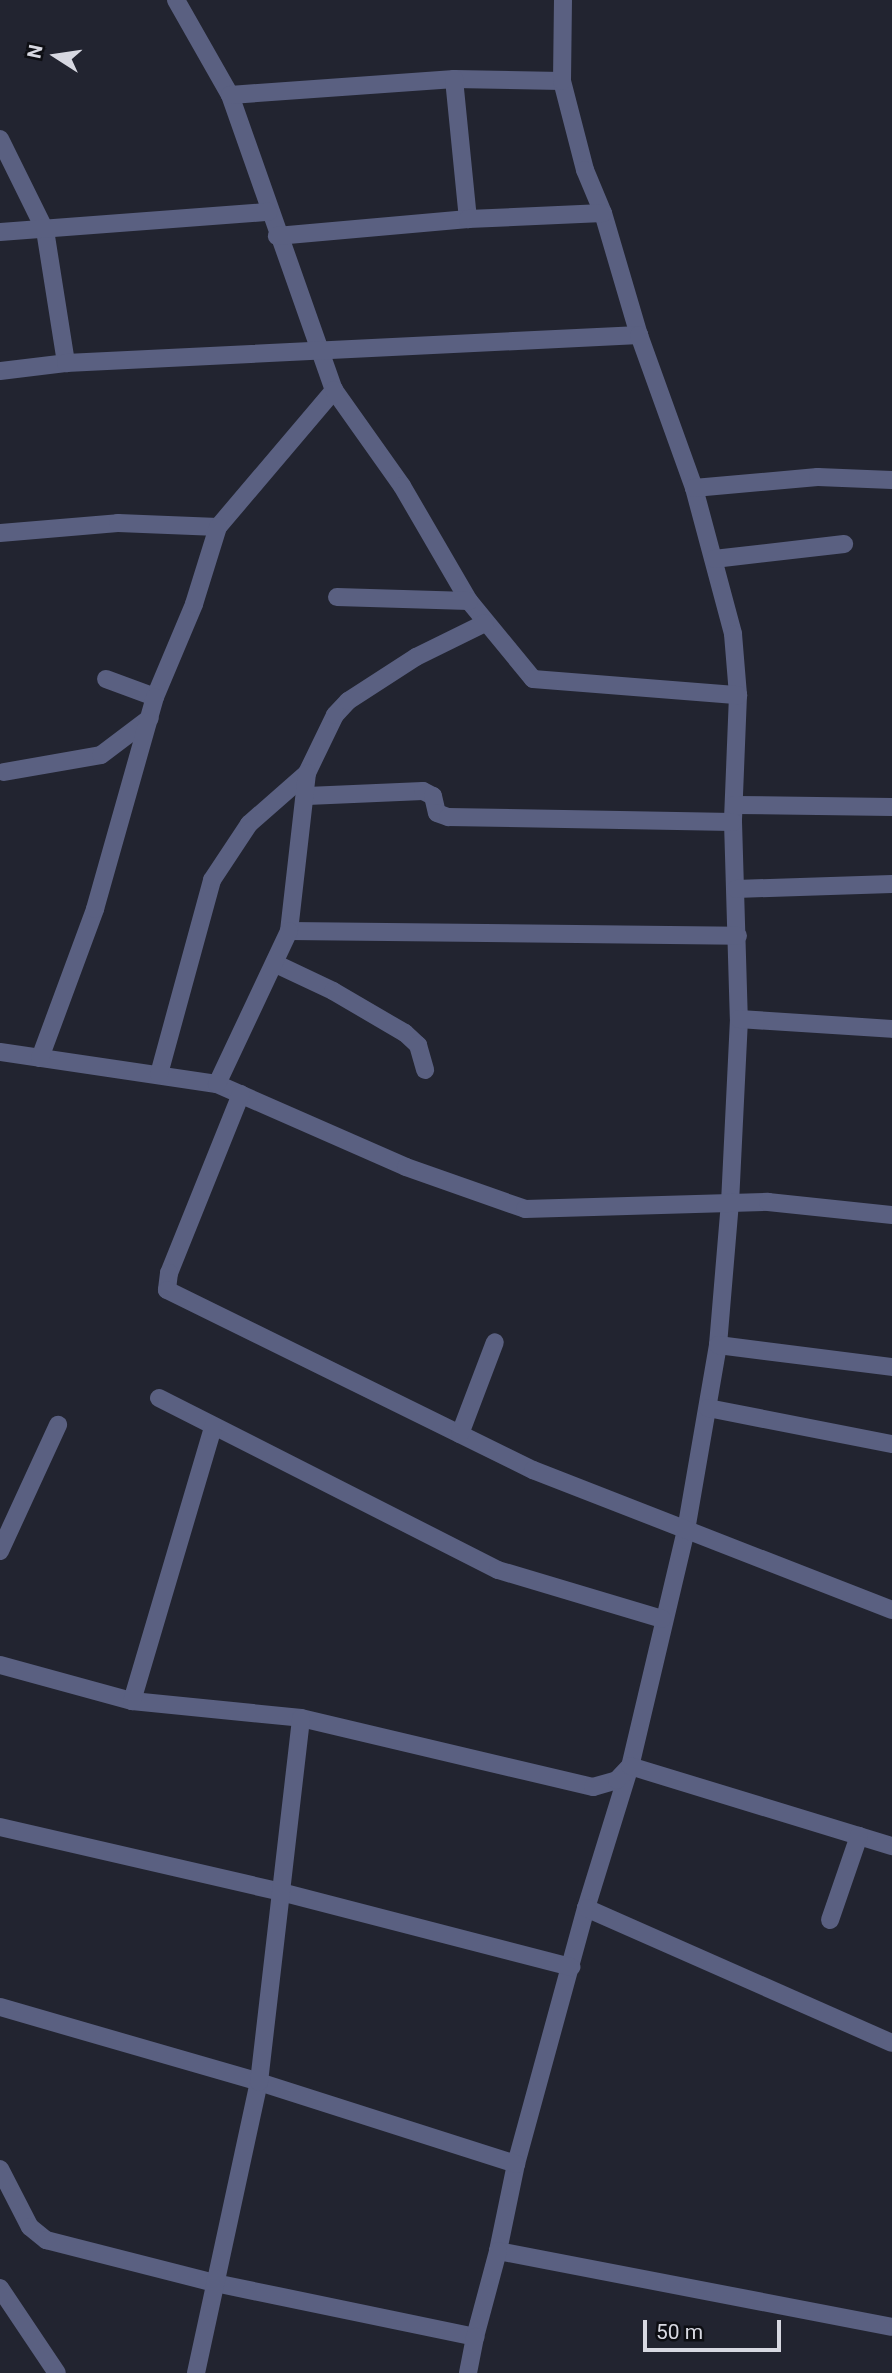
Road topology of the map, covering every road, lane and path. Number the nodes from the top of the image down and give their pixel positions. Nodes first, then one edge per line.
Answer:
1 (176, 0) edge
2 (563, 0) edge
3 (454, 79) junction
4 (562, 81) junction
5 (230, 95) junction
6 (0, 139) edge
7 (268, 212) junction
8 (603, 213) junction
9 (468, 219) junction
10 (45, 230) junction
11 (0, 232) edge
12 (277, 236) junction
13 (639, 335) junction
14 (317, 352) junction
15 (65, 363) junction
16 (0, 370) edge
17 (334, 390) junction
18 (892, 480) edge
19 (694, 488) junction
20 (218, 527) junction
21 (0, 533) edge
22 (844, 544) dead end
23 (714, 559) junction
24 (337, 597) dead end
25 (469, 601) junction
26 (485, 623) junction
27 (106, 679) dead end
28 (738, 695) junction
29 (155, 697) junction
30 (150, 718) junction
31 (4, 772) dead end
32 (307, 773) junction
33 (307, 796) junction
34 (892, 807) edge
35 (734, 813) junction
36 (892, 884) edge
37 (736, 888) junction
38 (289, 930) junction
39 (738, 936) junction
40 (276, 964) junction
41 (739, 1018) junction
42 (892, 1029) edge
43 (0, 1052) edge
44 (40, 1058) junction
45 (425, 1070) dead end
46 (159, 1074) junction
47 (217, 1084) junction
48 (240, 1094) junction
49 (730, 1202) junction
50 (892, 1215) edge
51 (495, 1342) dead end
52 (718, 1345) junction
53 (892, 1367) edge
54 (159, 1398) dead end
55 (708, 1408) junction
56 (58, 1425) dead end
57 (213, 1427) junction
58 (460, 1434) junction
59 (892, 1444) edge
60 (686, 1530) junction
61 (0, 1551) edge
62 (892, 1609) edge
63 (662, 1619) junction
64 (0, 1665) edge
65 (132, 1701) junction
66 (301, 1717) junction
67 (630, 1766) junction
68 (0, 1827) edge
69 (859, 1836) junction
70 (892, 1846) edge
71 (281, 1892) junction
72 (586, 1908) junction
73 (830, 1920) dead end
74 (571, 1967) junction
75 (0, 2007) edge
76 (892, 2043) edge
77 (259, 2082) junction
78 (516, 2164) junction
79 (0, 2169) edge
80 (498, 2251) junction
81 (215, 2283) junction
82 (0, 2288) edge
83 (892, 2327) edge
84 (475, 2337) junction
85 (57, 2373) edge
86 (196, 2373) edge
87 (468, 2373) edge

1 - 5 street
2 - 4 street
3 - 4 street
3 - 5 street
3 - 9 street
4 - 8 street
5 - 7 street
6 - 10 street
7 - 10 street
7 - 12 street
8 - 9 street
8 - 13 street
9 - 12 street
10 - 11 street
10 - 15 street
12 - 14 street
13 - 14 street
13 - 19 street
14 - 15 street
14 - 17 street
15 - 16 street
17 - 20 street
17 - 25 street
18 - 19 street
19 - 23 street
20 - 21 street
20 - 29 street
22 - 23 street
23 - 28 street
24 - 25 street
25 - 26 street
26 - 28 street
26 - 32 street
27 - 29 street
28 - 35 street
29 - 30 street
30 - 31 street
30 - 44 street
32 - 33 street
32 - 46 street
33 - 35 street
33 - 38 street
34 - 35 street
35 - 37 street
36 - 37 street
37 - 39 street
38 - 39 street
38 - 40 street
39 - 41 street
40 - 45 street
40 - 47 street
41 - 42 street
41 - 49 street
43 - 44 street
44 - 46 street
46 - 47 street
47 - 48 street
48 - 49 street
48 - 58 street
49 - 50 street
49 - 52 street
51 - 58 street
52 - 53 street
52 - 55 street
54 - 57 street
55 - 59 street
55 - 60 street
56 - 61 street
57 - 63 street
57 - 65 street
58 - 60 street
60 - 62 street
60 - 63 street
63 - 67 street
64 - 65 street
65 - 66 street
66 - 67 street
66 - 71 street
67 - 69 street
67 - 72 street
68 - 71 street
69 - 70 street
69 - 73 street
71 - 74 street
71 - 77 street
72 - 74 street
72 - 76 street
74 - 78 street
75 - 77 street
77 - 78 street
77 - 81 street
78 - 80 street
79 - 81 street
80 - 83 street
80 - 84 street
81 - 84 street
81 - 86 street
82 - 85 street
84 - 87 street

